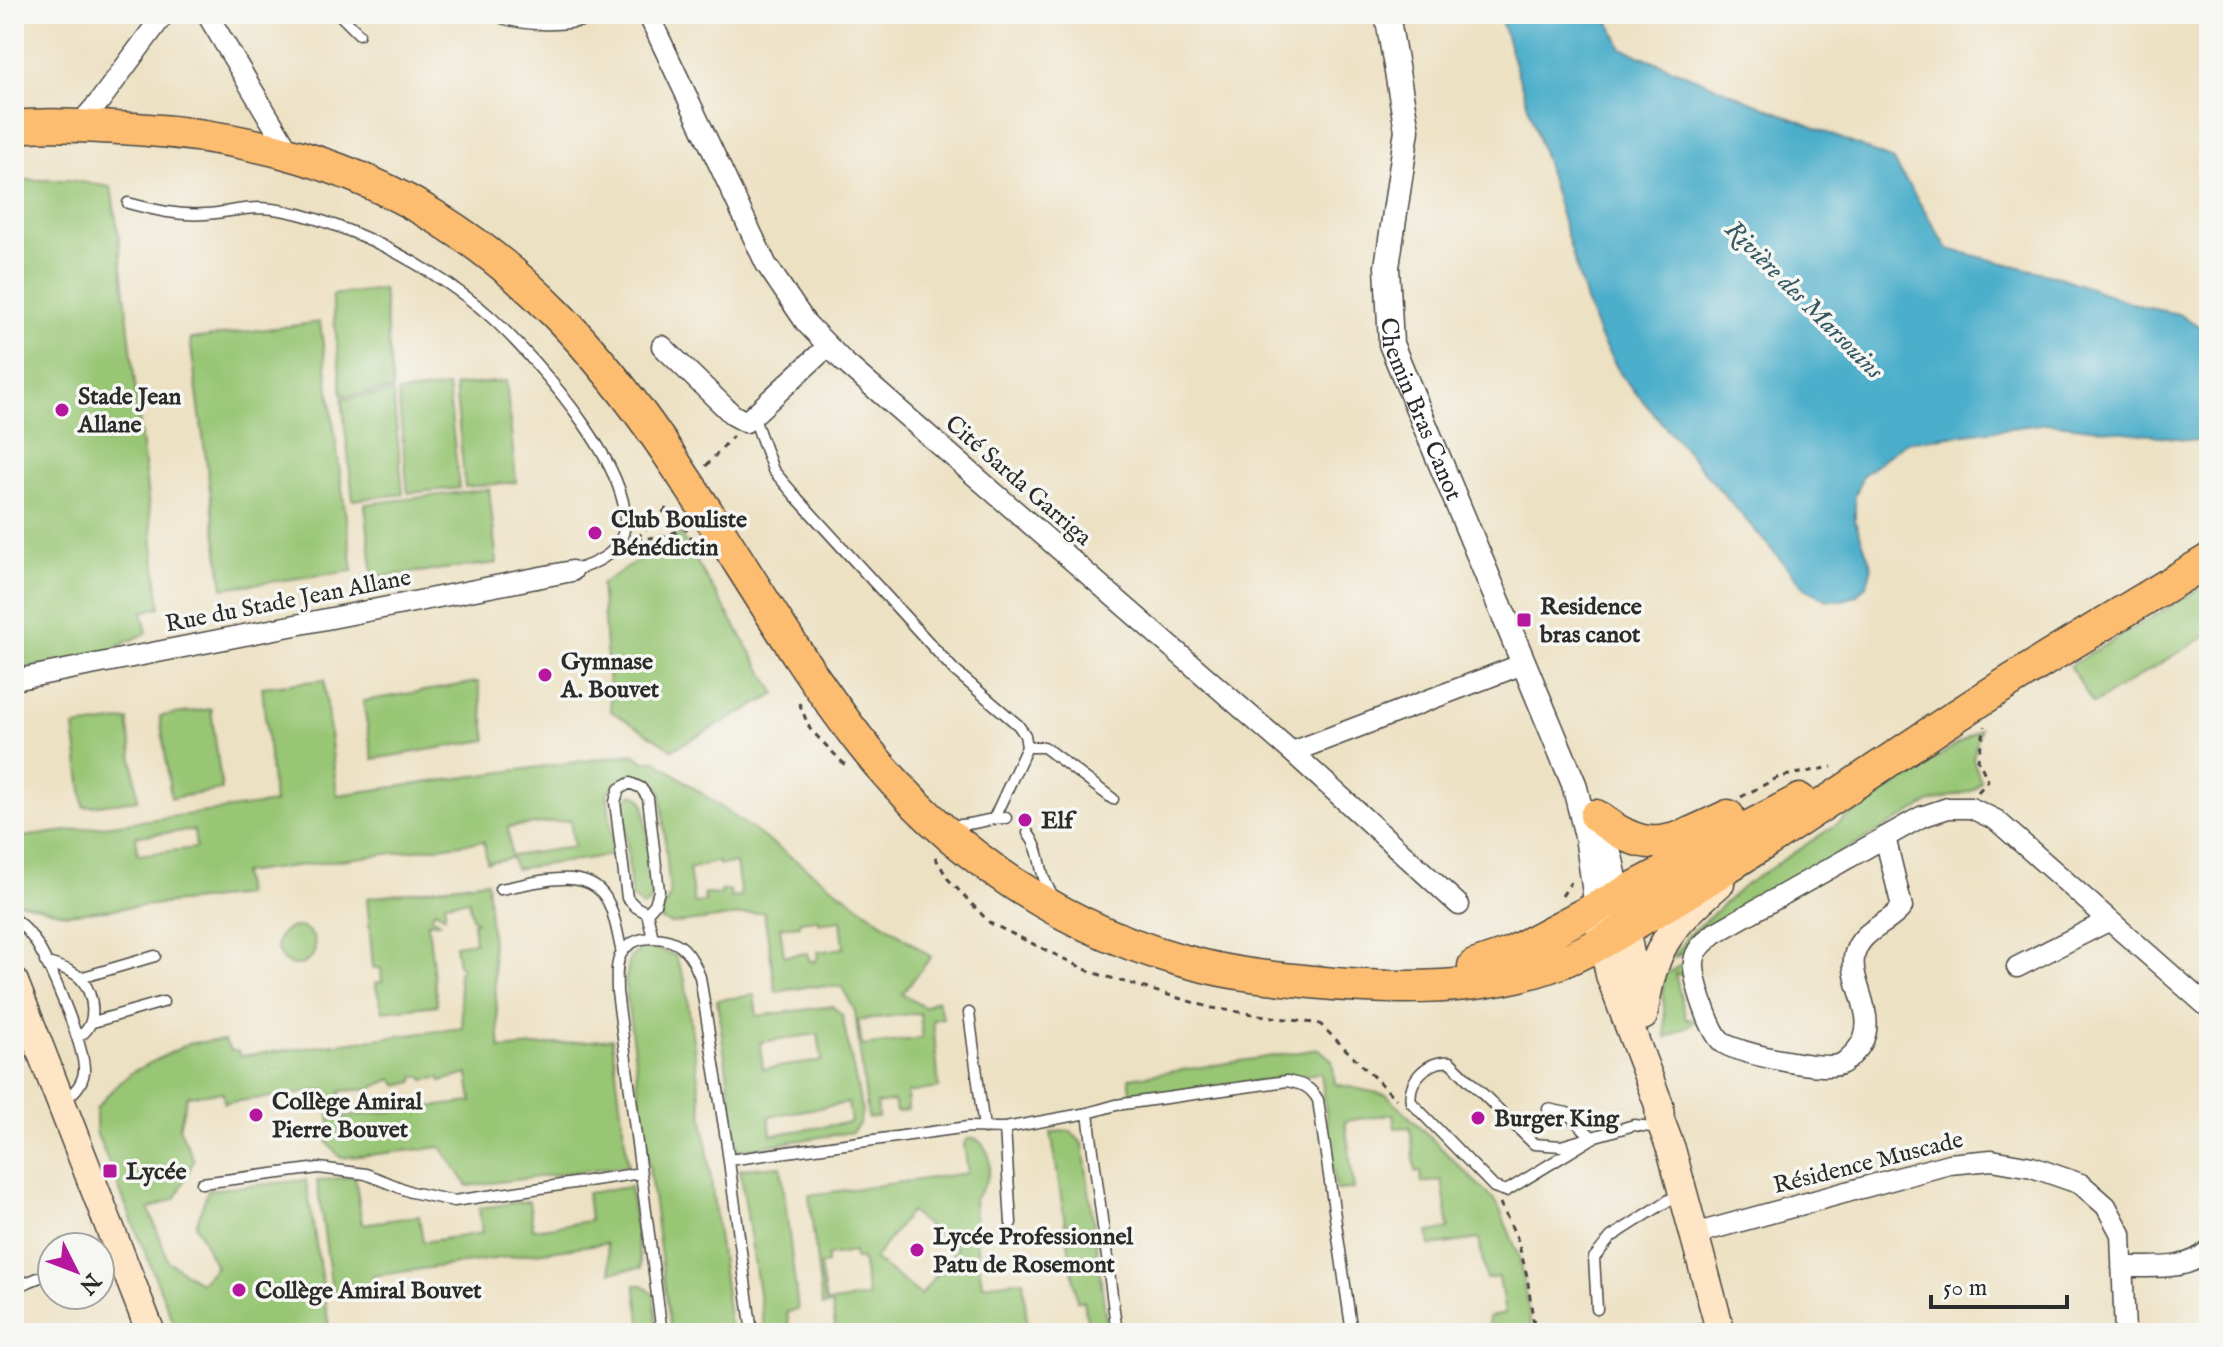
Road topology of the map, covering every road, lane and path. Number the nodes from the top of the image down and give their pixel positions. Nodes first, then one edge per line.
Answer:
1 (164, 14) edge
2 (207, 14) edge
3 (339, 14) edge
4 (506, 14) edge
5 (593, 14) edge
6 (648, 14) edge
7 (1387, 14) edge
8 (359, 34) dead end
9 (24, 123) edge
10 (78, 126) junction
11 (290, 153) junction
12 (128, 203) dead end
13 (662, 346) dead end
14 (828, 346) junction
15 (754, 418) junction
16 (2209, 560) edge
17 (572, 571) joint
18 (1523, 664) junction
19 (14, 680) edge
20 (1987, 719) dead end
21 (1912, 745) junction
22 (1027, 747) junction
23 (1292, 752) junction
24 (1832, 775) junction
25 (1574, 784) junction
26 (1113, 799) dead end
27 (1730, 803) dead end
28 (1978, 812) junction
29 (927, 815) junction
30 (1596, 816) junction
31 (1028, 833) dead end
32 (1885, 837) junction
33 (1758, 850) junction
34 (1577, 878) dead end
35 (500, 889) dead end
36 (1608, 902) junction
37 (1459, 905) dead end
38 (1556, 905) dead end
39 (647, 913) junction
40 (1070, 918) junction
41 (14, 919) edge
42 (2108, 921) junction
43 (1614, 935) junction
44 (653, 938) junction
45 (622, 953) junction
46 (155, 956) dead end
47 (45, 962) junction
48 (2017, 967) dead end
49 (80, 978) junction
50 (14, 982) edge
51 (1353, 986) junction
52 (163, 1002) dead end
53 (2209, 1008) edge
54 (969, 1013) dead end
55 (1643, 1016) junction
56 (93, 1022) junction
57 (77, 1037) junction
58 (1649, 1075) junction
59 (63, 1102) junction
60 (1548, 1109) dead end
61 (1088, 1113) junction
62 (1634, 1125) junction
63 (984, 1128) junction
64 (1005, 1128) junction
65 (1664, 1128) junction
66 (1593, 1138) junction
67 (729, 1160) junction
68 (641, 1173) junction
69 (202, 1183) dead end
70 (1682, 1192) junction
71 (1011, 1223) dead end
72 (1694, 1234) junction
73 (2209, 1250) edge
74 (2122, 1267) junction
75 (36, 1279) edge
76 (14, 1288) edge
77 (1597, 1309) dead end
78 (1720, 1330) edge
79 (151, 1333) edge
80 (662, 1333) edge
81 (752, 1333) edge
82 (1117, 1333) edge
83 (1352, 1333) edge
84 (1682, 1333) edge
85 (2125, 1333) edge

1 - 10 street
2 - 11 street
3 - 8 lane
4 - 5 street
6 - 14 street, Cité Sarda Garriga
7 - 18 street, Chemin Bras Canot
9 - 10 main road
10 - 11 main road
11 - 29 main road, bridge
12 - 17 lane
13 - 15 street
14 - 15 street
14 - 23 street, Cité Sarda Garriga
15 - 22 lane
16 - 21 main road
17 - 19 street, Rue du Stade Jean Allane
18 - 23 street
18 - 25 street, Chemin Bras Canot
20 - 28 path
21 - 24 main road
21 - 33 main road
22 - 26 lane
22 - 29 lane
23 - 37 street, Cité Sarda Garriga
24 - 27 path
24 - 30 main road
24 - 36 main road
25 - 30 street, Chemin Bras Canot
25 - 36 street, Chemin Bras Canot
28 - 32 street
28 - 42 street
29 - 40 main road
30 - 36 street, Chemin Bras Canot
31 - 40 lane
32 - 32 street
33 - 43 main road
33 - 55 main road
34 - 38 path
35 - 45 lane
36 - 43 main road
36 - 51 main road
39 - 39 lane
39 - 44 lane
40 - 51 main road
41 - 47 lane
42 - 48 street
42 - 53 street
43 - 51 main road
43 - 55 main road
43 - 58 main road
44 - 45 lane
44 - 67 lane
45 - 68 lane
46 - 49 lane
47 - 49 lane
47 - 57 lane
49 - 56 lane
50 - 59 main road
52 - 56 lane
54 - 63 lane
55 - 58 main road
56 - 57 lane
57 - 59 lane
58 - 65 main road
59 - 79 main road
60 - 66 lane
61 - 64 lane
61 - 82 lane
61 - 83 lane
62 - 65 lane
62 - 65 lane
62 - 66 lane
63 - 64 lane
63 - 67 lane
64 - 71 lane
65 - 70 main road
66 - 66 lane
67 - 81 lane
68 - 69 lane
68 - 80 lane
70 - 72 main road
70 - 77 lane
72 - 74 street, Résidence Muscade
72 - 78 main road
73 - 74 street
74 - 85 street, Résidence Muscade
75 - 76 lane
78 - 84 lane

